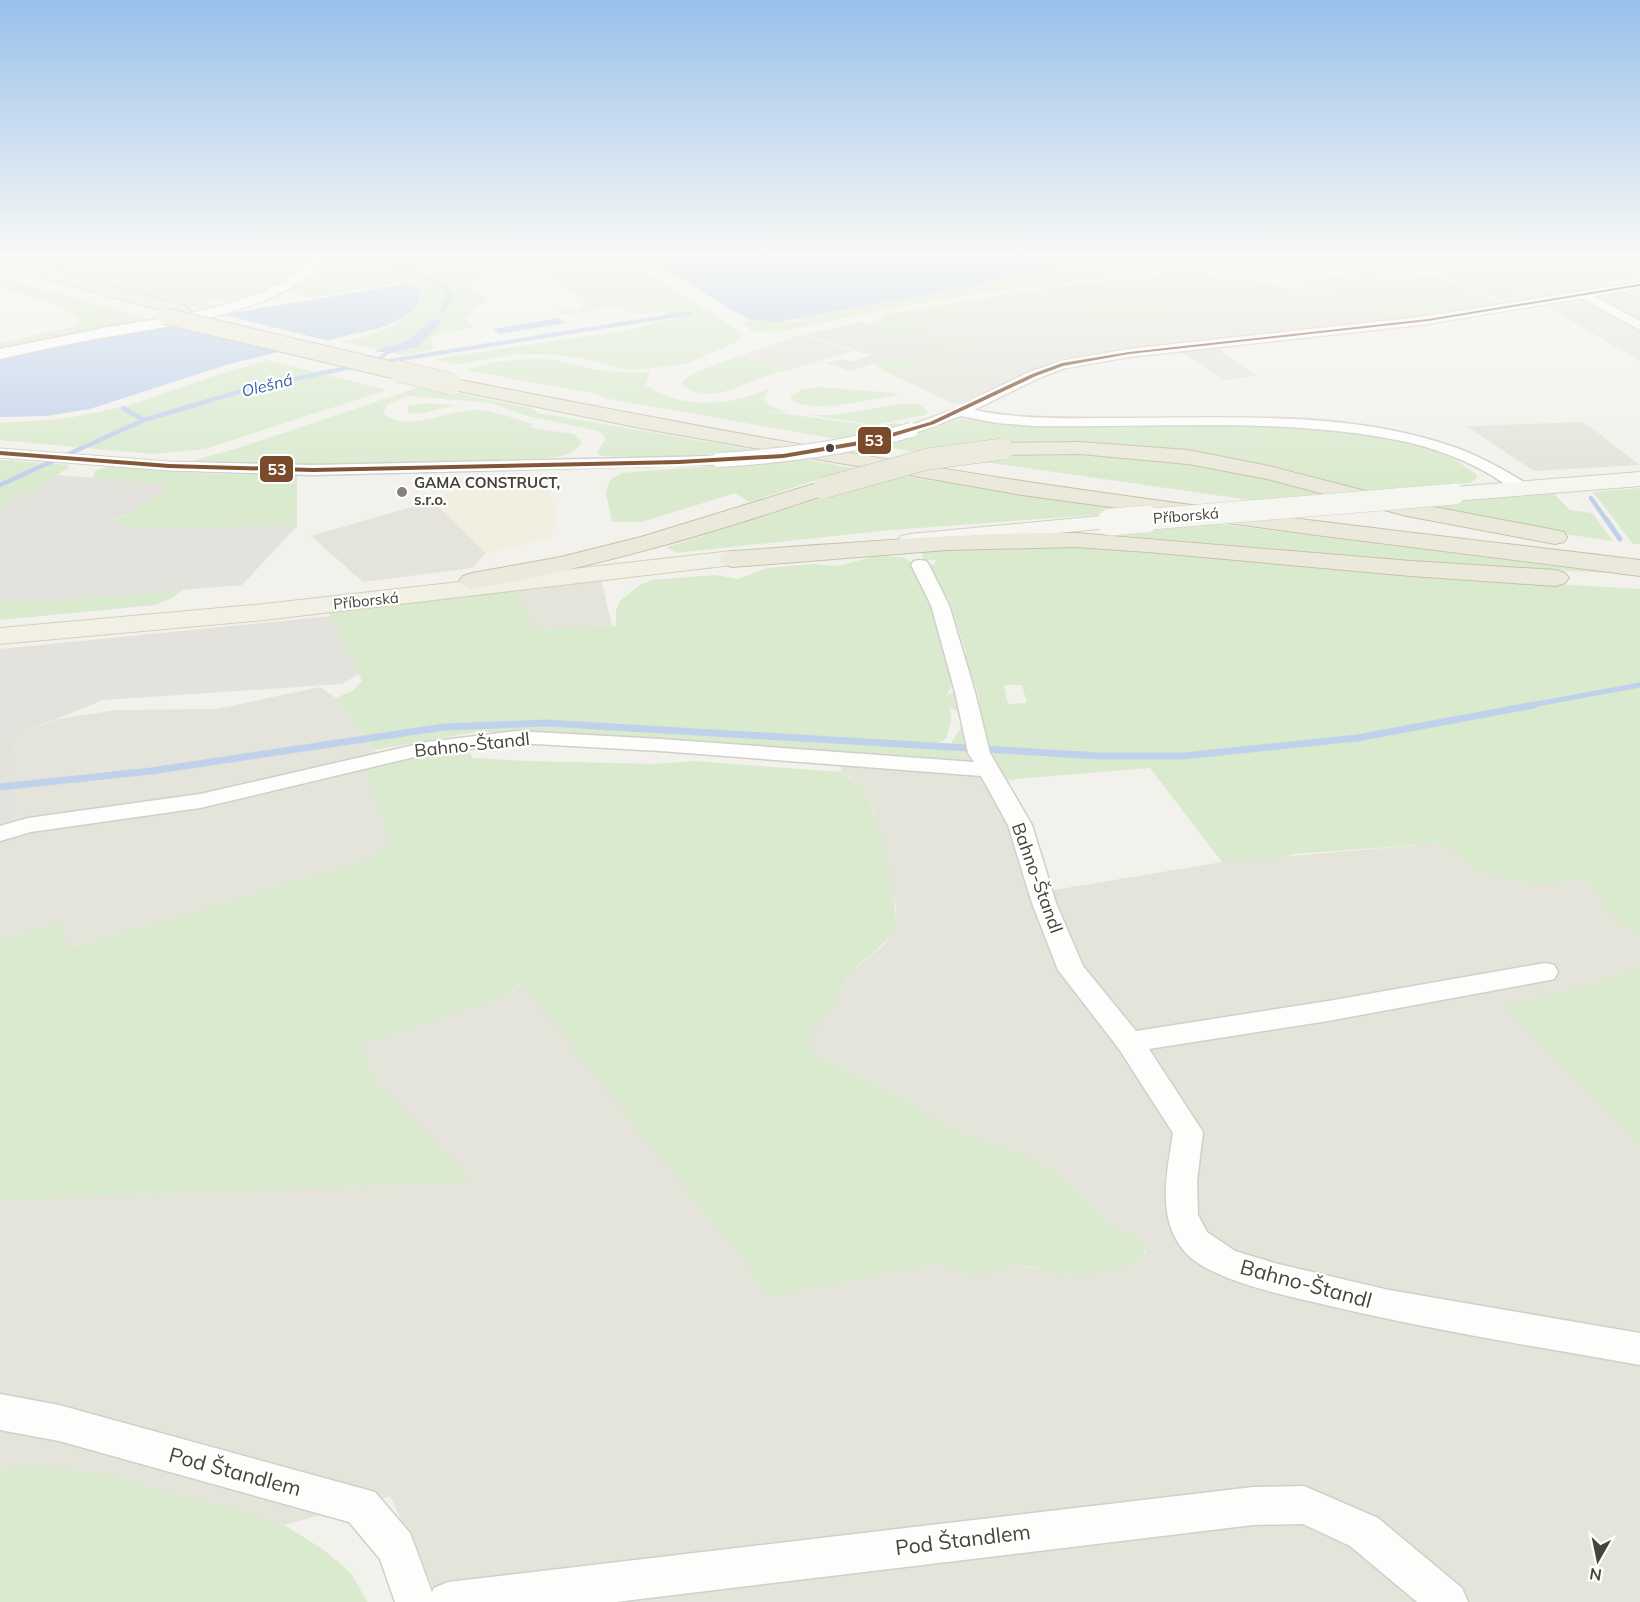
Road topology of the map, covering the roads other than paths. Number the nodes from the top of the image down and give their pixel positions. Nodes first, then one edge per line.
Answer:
1 (119, 330) edge
2 (240, 330) edge
3 (1337, 330) edge
4 (0, 354) edge
5 (458, 381) junction
6 (960, 412) junction
7 (0, 453) edge
8 (1640, 479) edge
9 (1524, 488) junction
10 (1640, 551) edge
11 (1640, 555) edge
12 (732, 559) junction
13 (920, 565) dead end
14 (1640, 568) edge
15 (472, 582) junction
16 (1640, 583) edge
17 (0, 627) edge
18 (0, 636) edge
19 (981, 756) junction
20 (0, 834) edge
21 (1545, 972) dead end
22 (1130, 1042) junction
23 (1640, 1349) edge
24 (0, 1412) edge
25 (416, 1602) edge
26 (448, 1602) edge
27 (1448, 1602) edge

1 - 4 street
2 - 5 highway, bridge
3 - 6 street
5 - 11 highway
5 - 14 highway
6 - 7 street, bridge
6 - 9 street
8 - 9 main road, Příborská
9 - 12 main road, Příborská, bridge
10 - 15 highway, bridge
12 - 15 main road, Příborská
12 - 16 highway
12 - 18 main road, Příborská
13 - 19 street, Bahno-Štandl
15 - 17 main road, Příborská
19 - 20 street, Bahno-Štandl
19 - 22 street, Bahno-Štandl
21 - 22 street
22 - 23 street, Bahno-Štandl
24 - 25 street, Pod Štandlem
26 - 27 street, Pod Štandlem

